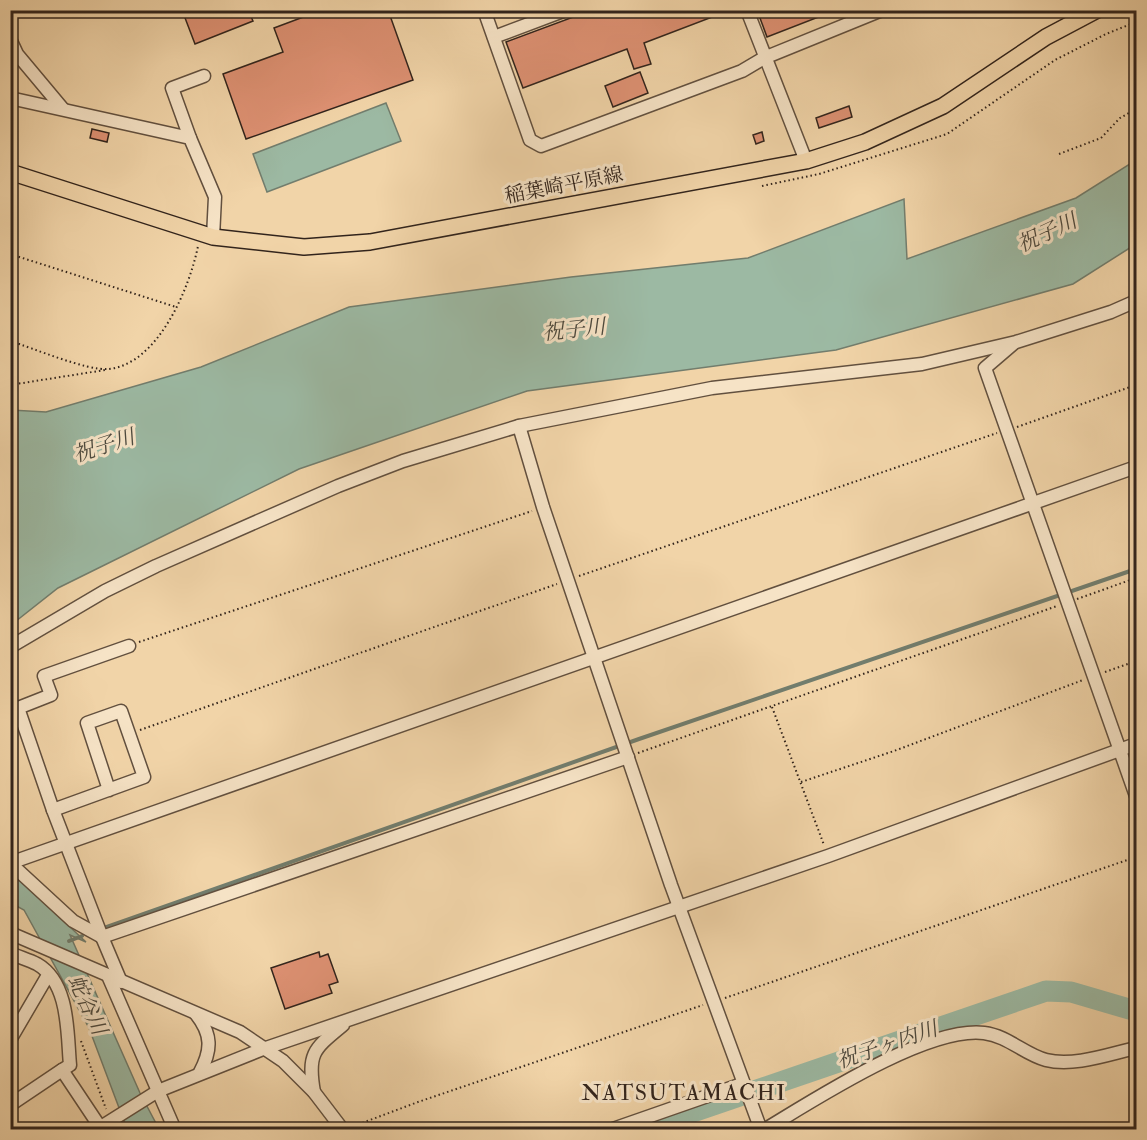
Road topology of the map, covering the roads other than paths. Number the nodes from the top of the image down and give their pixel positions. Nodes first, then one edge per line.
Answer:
1 (484, 10) edge
2 (566, 10) edge
3 (747, 10) edge
4 (882, 10) edge
5 (1097, 10) edge
6 (494, 37) junction
7 (10, 39) edge
8 (764, 58) junction
9 (204, 76) dead end
10 (10, 98) edge
11 (63, 110) junction
12 (190, 138) junction
13 (806, 161) junction
14 (10, 172) edge
15 (206, 235) junction
16 (1137, 301) edge
17 (1016, 342) junction
18 (519, 426) junction
19 (1137, 467) edge
20 (1033, 504) junction
21 (129, 646) road end
22 (10, 647) edge
23 (595, 657) junction
24 (1137, 744) edge
25 (1121, 749) junction
26 (627, 755) junction
27 (109, 790) junction
28 (1137, 796) edge
29 (53, 810) junction
30 (65, 843) junction
31 (10, 863) edge
32 (679, 905) junction
33 (10, 933) edge
34 (102, 937) junction
35 (10, 953) edge
36 (48, 975) junction
37 (115, 980) junction
38 (191, 1009) junction
39 (348, 1020) junction
40 (10, 1040) edge
41 (1137, 1048) edge
42 (263, 1049) junction
43 (63, 1070) junction
44 (200, 1072) junction
45 (743, 1084) junction
46 (158, 1091) junction
47 (314, 1092) junction
48 (10, 1105) edge
49 (102, 1127) edge
50 (175, 1130) edge
51 (344, 1130) edge
52 (610, 1130) edge
53 (762, 1130) edge

1 - 6 street
2 - 6 street
3 - 8 street
4 - 8 street
5 - 13 main road, 稲葉崎平原線
6 - 8 street
7 - 11 street
8 - 13 street
9 - 12 street
10 - 11 street
11 - 12 street
12 - 15 street
13 - 15 main road, 稲葉崎平原線
14 - 15 main road, 稲葉崎平原線
16 - 17 street
17 - 18 street
17 - 20 street
18 - 22 street
18 - 23 street
19 - 20 street
20 - 23 street
20 - 25 street
21 - 29 street
23 - 26 street
23 - 30 street
24 - 25 street
25 - 28 street
25 - 32 street
26 - 32 street
26 - 34 street
27 - 27 street
27 - 29 street
29 - 30 street
30 - 31 street
30 - 34 street
31 - 34 street
32 - 39 street
32 - 45 street
33 - 37 street
34 - 37 street
35 - 36 street
36 - 40 street
36 - 43 street
37 - 38 street
37 - 46 street
38 - 42 street
38 - 44 street
39 - 42 street
39 - 47 street
41 - 53 street
42 - 44 street
42 - 47 street
43 - 48 street
43 - 49 street
44 - 46 street
45 - 52 street
45 - 53 street
46 - 49 street
46 - 50 street
47 - 51 street

